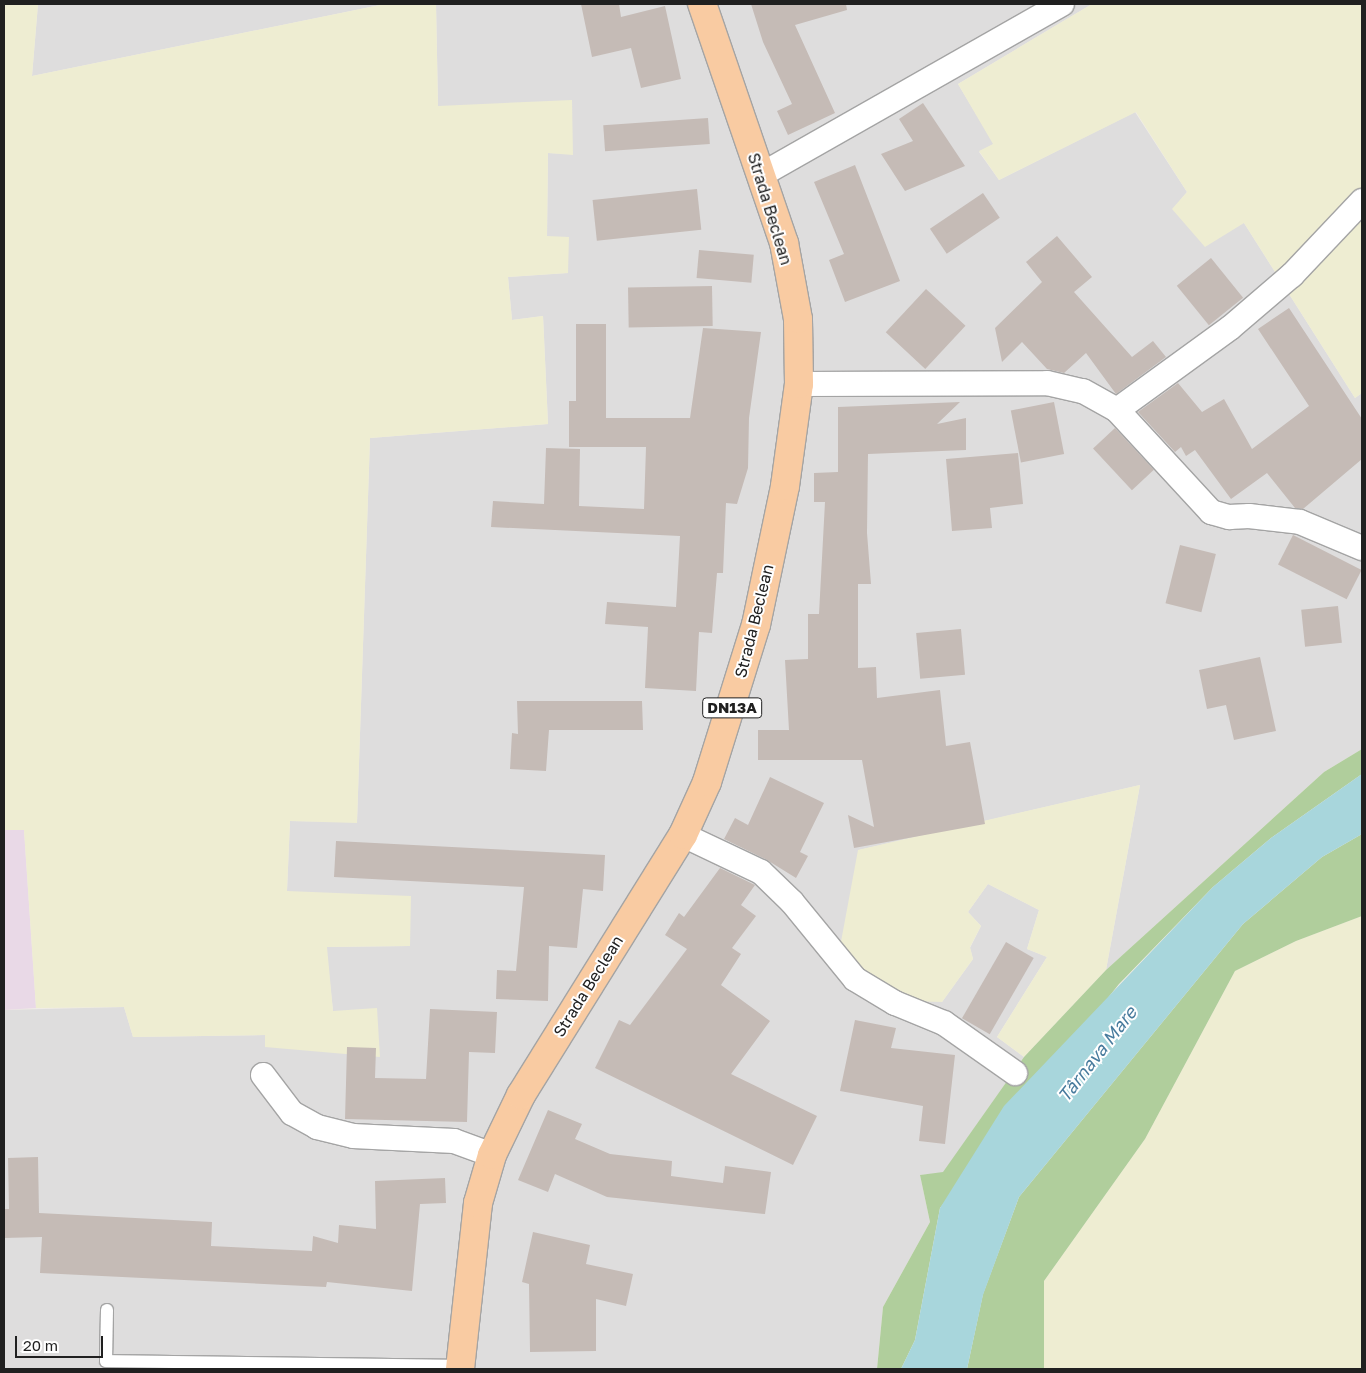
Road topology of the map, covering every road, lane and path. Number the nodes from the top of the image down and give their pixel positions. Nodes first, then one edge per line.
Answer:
1 (702, 4) edge
2 (1062, 4) edge
3 (760, 175) junction
4 (1362, 201) edge
5 (799, 384) junction
6 (1117, 410) junction
7 (1362, 548) edge
8 (683, 835) junction
9 (1015, 1073) dead end
10 (264, 1075) dead end
11 (492, 1155) junction
12 (107, 1310) dead end
13 (460, 1367) edge

1 - 3 main road, Strada Beclean / DN13A
2 - 3 street
3 - 5 main road, Strada Beclean / DN13A
4 - 6 street
5 - 6 street
5 - 8 main road, Strada Beclean / DN13A
6 - 7 street
8 - 9 street
8 - 11 main road, Strada Beclean / DN13A
10 - 11 street
11 - 13 main road, Strada Beclean / DN13A
12 - 13 lane

